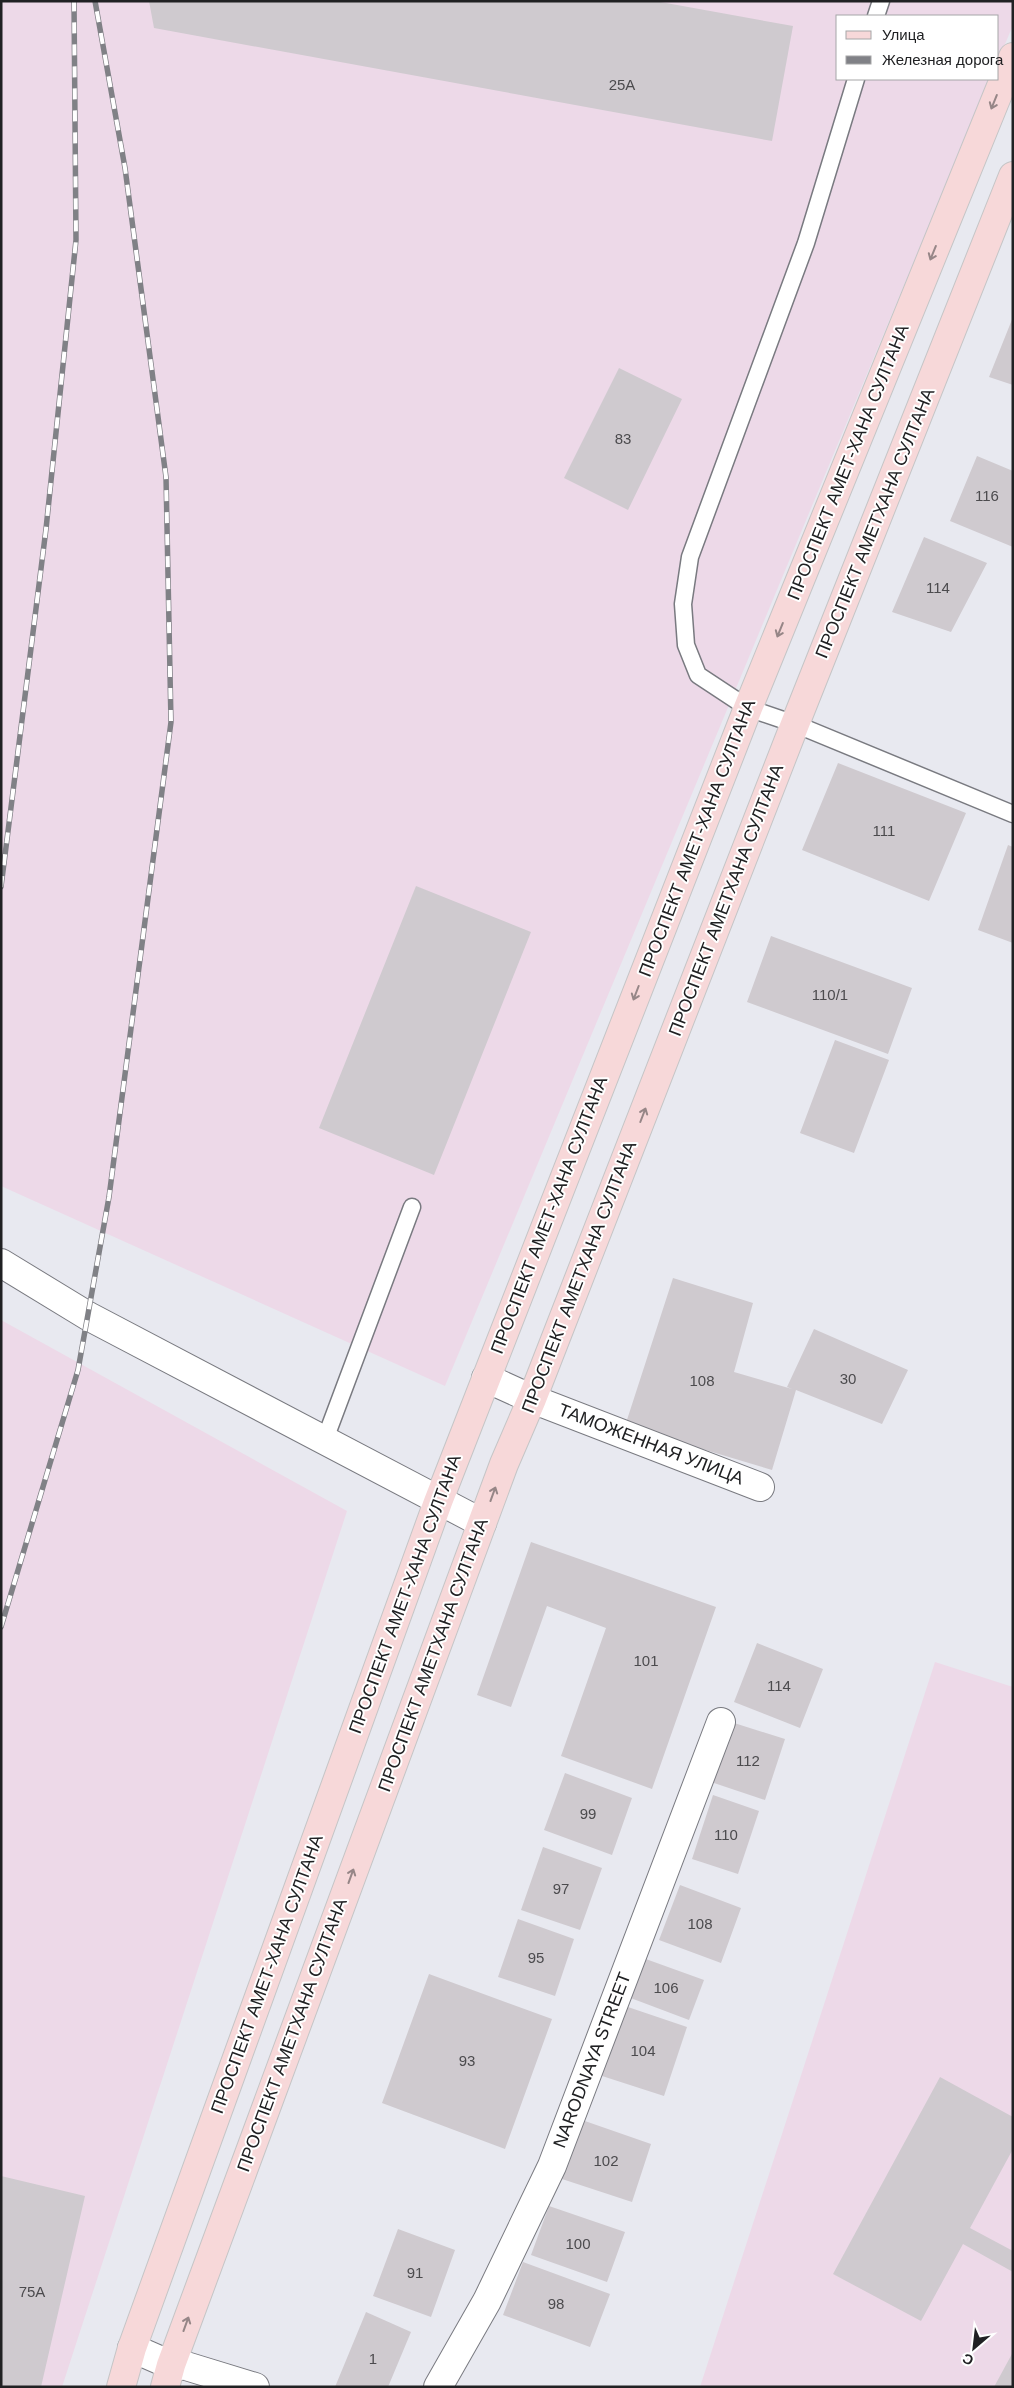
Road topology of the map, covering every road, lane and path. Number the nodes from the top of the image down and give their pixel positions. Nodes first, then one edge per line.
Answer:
1 (881, 1) edge
2 (876, 15) edge
3 (1013, 57) edge
4 (856, 80) edge
5 (1013, 176) edge
6 (748, 708) junction
7 (795, 724) junction
8 (1013, 814) edge
9 (412, 1207) dead end
10 (1, 1263) edge
11 (486, 1378) junction
12 (532, 1399) junction
13 (324, 1442) junction
14 (760, 1487) dead end
15 (438, 1502) junction
16 (482, 1523) junction
17 (721, 1722) dead end
18 (132, 2348) junction
19 (168, 2376) edge
20 (121, 2387) edge
21 (255, 2387) edge
22 (438, 2387) edge

1 - 2 lane
3 -> 6 main road, ПРОСПЕКТ АМЕТ-ХАНА СУЛТАНА
4 - 6 lane
5 - 7 main road, ПРОСПЕКТ АМЕТХАНА СУЛТАНА
6 - 7 lane
6 -> 11 main road, ПРОСПЕКТ АМЕТ-ХАНА СУЛТАНА
7 - 8 lane
12 -> 7 main road, ПРОСПЕКТ АМЕТХАНА СУЛТАНА
9 - 13 lane
10 - 13 street
11 - 12 street, ТАМОЖЕННАЯ УЛИЦА
11 - 15 main road, ПРОСПЕКТ АМЕТ-ХАНА СУЛТАНА
12 - 14 street, ТАМОЖЕННАЯ УЛИЦА
16 -> 12 main road, ПРОСПЕКТ АМЕТХАНА СУЛТАНА
13 - 15 street
15 - 16 street
15 - 18 main road, ПРОСПЕКТ АМЕТ-ХАНА СУЛТАНА
19 -> 16 main road, ПРОСПЕКТ АМЕТХАНА СУЛТАНА
17 - 22 street, NARODNAYA STREET
18 - 19 street
18 - 20 main road, ПРОСПЕКТ АМЕТ-ХАНА СУЛТАНА
19 - 21 street

